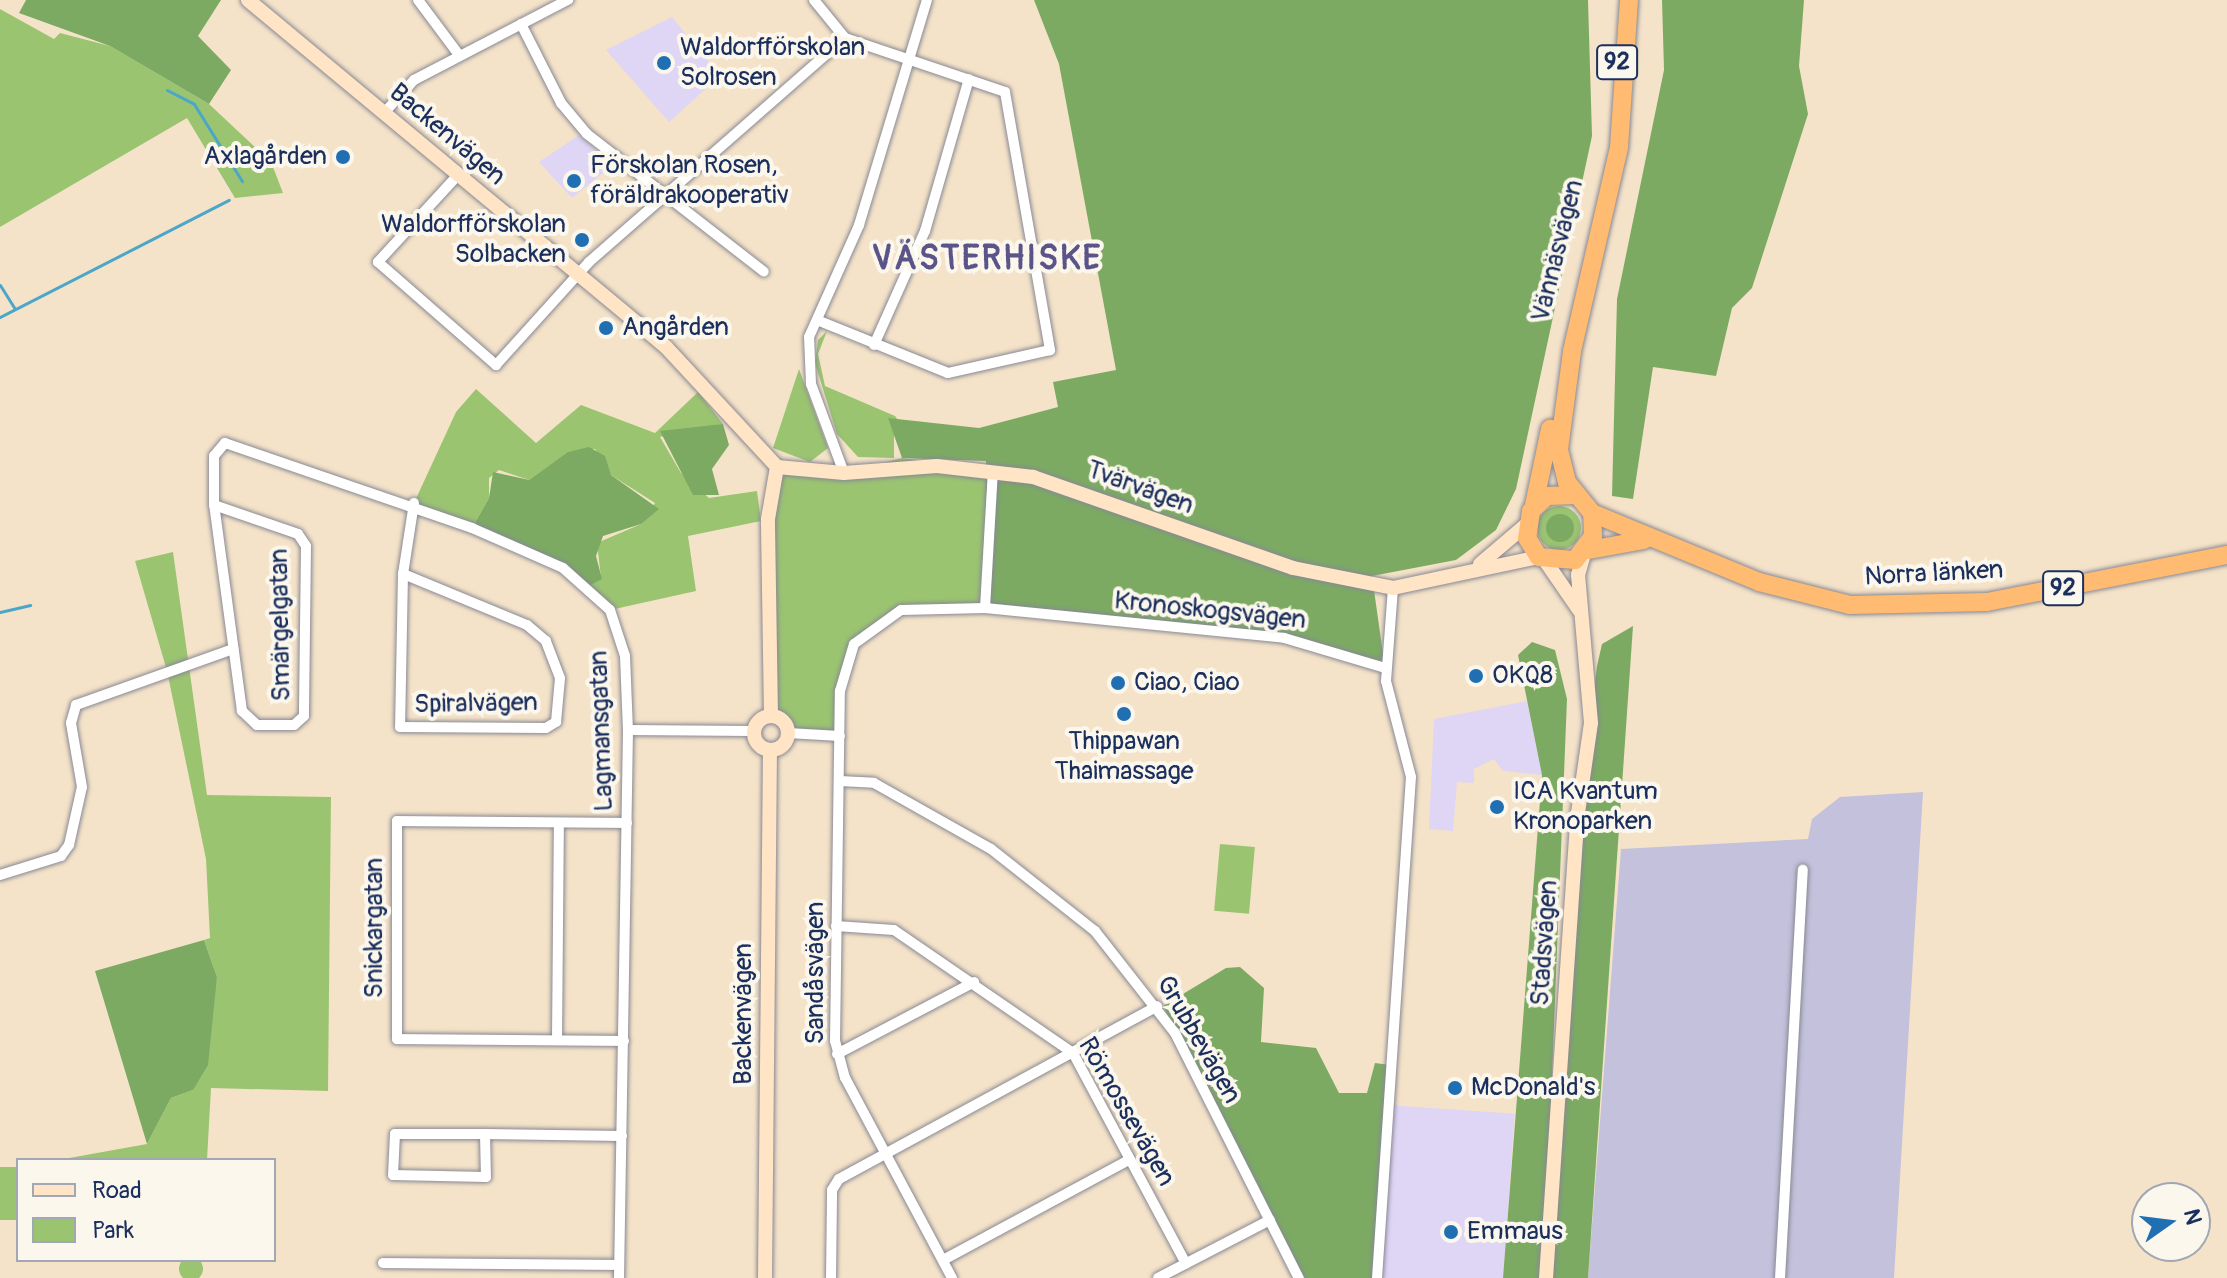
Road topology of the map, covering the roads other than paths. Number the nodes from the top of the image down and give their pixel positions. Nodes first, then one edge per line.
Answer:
1 (248, 0) edge
2 (418, 0) edge
3 (568, 0) edge
4 (814, 0) edge
5 (927, 0) edge
6 (1619, 0) edge
7 (1629, 0) edge
8 (549, 4) edge
9 (521, 24) junction
10 (845, 38) junction
11 (459, 55) junction
12 (908, 59) junction
13 (969, 79) junction
14 (384, 113) junction
15 (457, 176) junction
16 (666, 197) junction
17 (764, 272) dead end
18 (577, 274) junction
19 (817, 320) junction
20 (874, 345) junction
21 (225, 443) joint
22 (777, 467) junction
23 (993, 471) junction
24 (844, 473) junction
25 (1575, 495) junction
26 (414, 503) junction
27 (214, 505) junction
28 (1592, 513) junction
29 (1528, 518) junction
30 (1651, 540) junction
31 (1586, 552) junction
32 (2227, 555) edge
33 (1541, 558) junction
34 (1479, 565) junction
35 (403, 574) junction
36 (1393, 588) junction
37 (985, 608) junction
38 (1581, 614) junction
39 (233, 649) junction
40 (1385, 668) junction
41 (771, 716) junction
42 (628, 730) junction
43 (753, 731) junction
44 (788, 733) junction
45 (840, 736) junction
46 (770, 751) junction
47 (840, 781) junction
48 (627, 823) junction
49 (559, 824) junction
50 (1803, 870) dead end
51 (0, 875) edge
52 (836, 926) junction
53 (974, 982) junction
54 (1157, 1006) junction
55 (557, 1040) junction
56 (624, 1041) junction
57 (1073, 1053) junction
58 (837, 1054) junction
59 (485, 1134) junction
60 (622, 1136) junction
61 (884, 1153) junction
62 (1129, 1160) junction
63 (1270, 1220) junction
64 (945, 1259) junction
65 (383, 1263) dead end
66 (487, 1264) junction
67 (1186, 1264) junction
68 (619, 1265) junction
69 (1162, 1277) edge
70 (487, 1278) edge
71 (619, 1278) edge
72 (765, 1278) edge
73 (831, 1278) edge
74 (952, 1278) edge
75 (1299, 1278) edge
76 (1377, 1278) edge
77 (1546, 1278) edge
78 (1780, 1278) edge

1 - 14 street, Backenvägen
2 - 11 street
3 - 8 street
4 - 10 street
5 - 12 street
6 - 29 highway, Vännäsvägen / 92
7 - 25 highway, Vännäsvägen / 92
8 - 9 street
9 - 11 street
9 - 16 street
10 - 12 street
10 - 16 street
11 - 14 street
12 - 13 street
12 - 19 street
13 - 20 street
13 - 20 street
14 - 15 street, Backenvägen
15 - 18 street, Backenvägen
15 - 18 street
16 - 17 street
16 - 18 street
18 - 22 street, Backenvägen
19 - 20 street
19 - 24 street
21 - 26 street, Lagmansgatan
21 - 27 street, Smärgelgatan
22 - 24 street, Tvärvägen
22 - 41 street
23 - 24 street, Tvärvägen
23 - 36 street, Tvärvägen
23 - 37 street
25 - 28 highway, 92
25 - 29 highway
26 - 35 street, Spiralvägen
26 - 42 street, Lagmansgatan
27 - 39 street, Smärgelgatan
27 - 39 street, Smärgelgatan
28 - 30 highway, Norra länken / 92
28 - 31 highway
29 - 33 highway
29 - 34 street, Tvärvägen
30 - 31 highway, Norra länken / 92
30 - 32 highway, Norra länken / 92
31 - 33 highway, 92
31 - 38 street, Stadsvägen
33 - 34 street, Tvärvägen
33 - 38 street, Stadsvägen
34 - 36 street, Tvärvägen
35 - 35 street, Spiralvägen
36 - 40 street
37 - 40 street, Kronoskogsvägen
37 - 45 street, Kronoskogsvägen
38 - 77 street, Stadsvägen
39 - 51 street
40 - 76 street
41 - 43 street
41 - 44 street
42 - 43 street
42 - 48 street, Lagmansgatan
43 - 46 street
44 - 45 street
44 - 46 street
45 - 47 street, Sandåsvägen
46 - 72 street, Backenvägen
47 - 52 street, Sandåsvägen
47 - 54 street, Grubbevägen
48 - 49 street, Snickargatan
48 - 56 street, Lagmansgatan
49 - 55 street
49 - 55 street, Snickargatan
50 - 78 street
52 - 53 street, Römossevägen
52 - 58 street, Sandåsvägen
53 - 57 street, Römossevägen
53 - 58 street
54 - 57 street
54 - 63 street, Grubbevägen
55 - 56 street, Snickargatan
56 - 60 street, Lagmansgatan
57 - 61 street
57 - 62 street, Römossevägen
58 - 61 street, Sandåsvägen
59 - 59 street
59 - 60 street
60 - 68 street, Lagmansgatan
61 - 64 street, Sandåsvägen
61 - 73 street
62 - 64 street
62 - 67 street, Römossevägen
63 - 67 street
63 - 75 street, Grubbevägen
64 - 74 street, Sandåsvägen
65 - 66 street
66 - 68 street
66 - 70 street
67 - 69 street
68 - 71 street, Lagmansgatan

